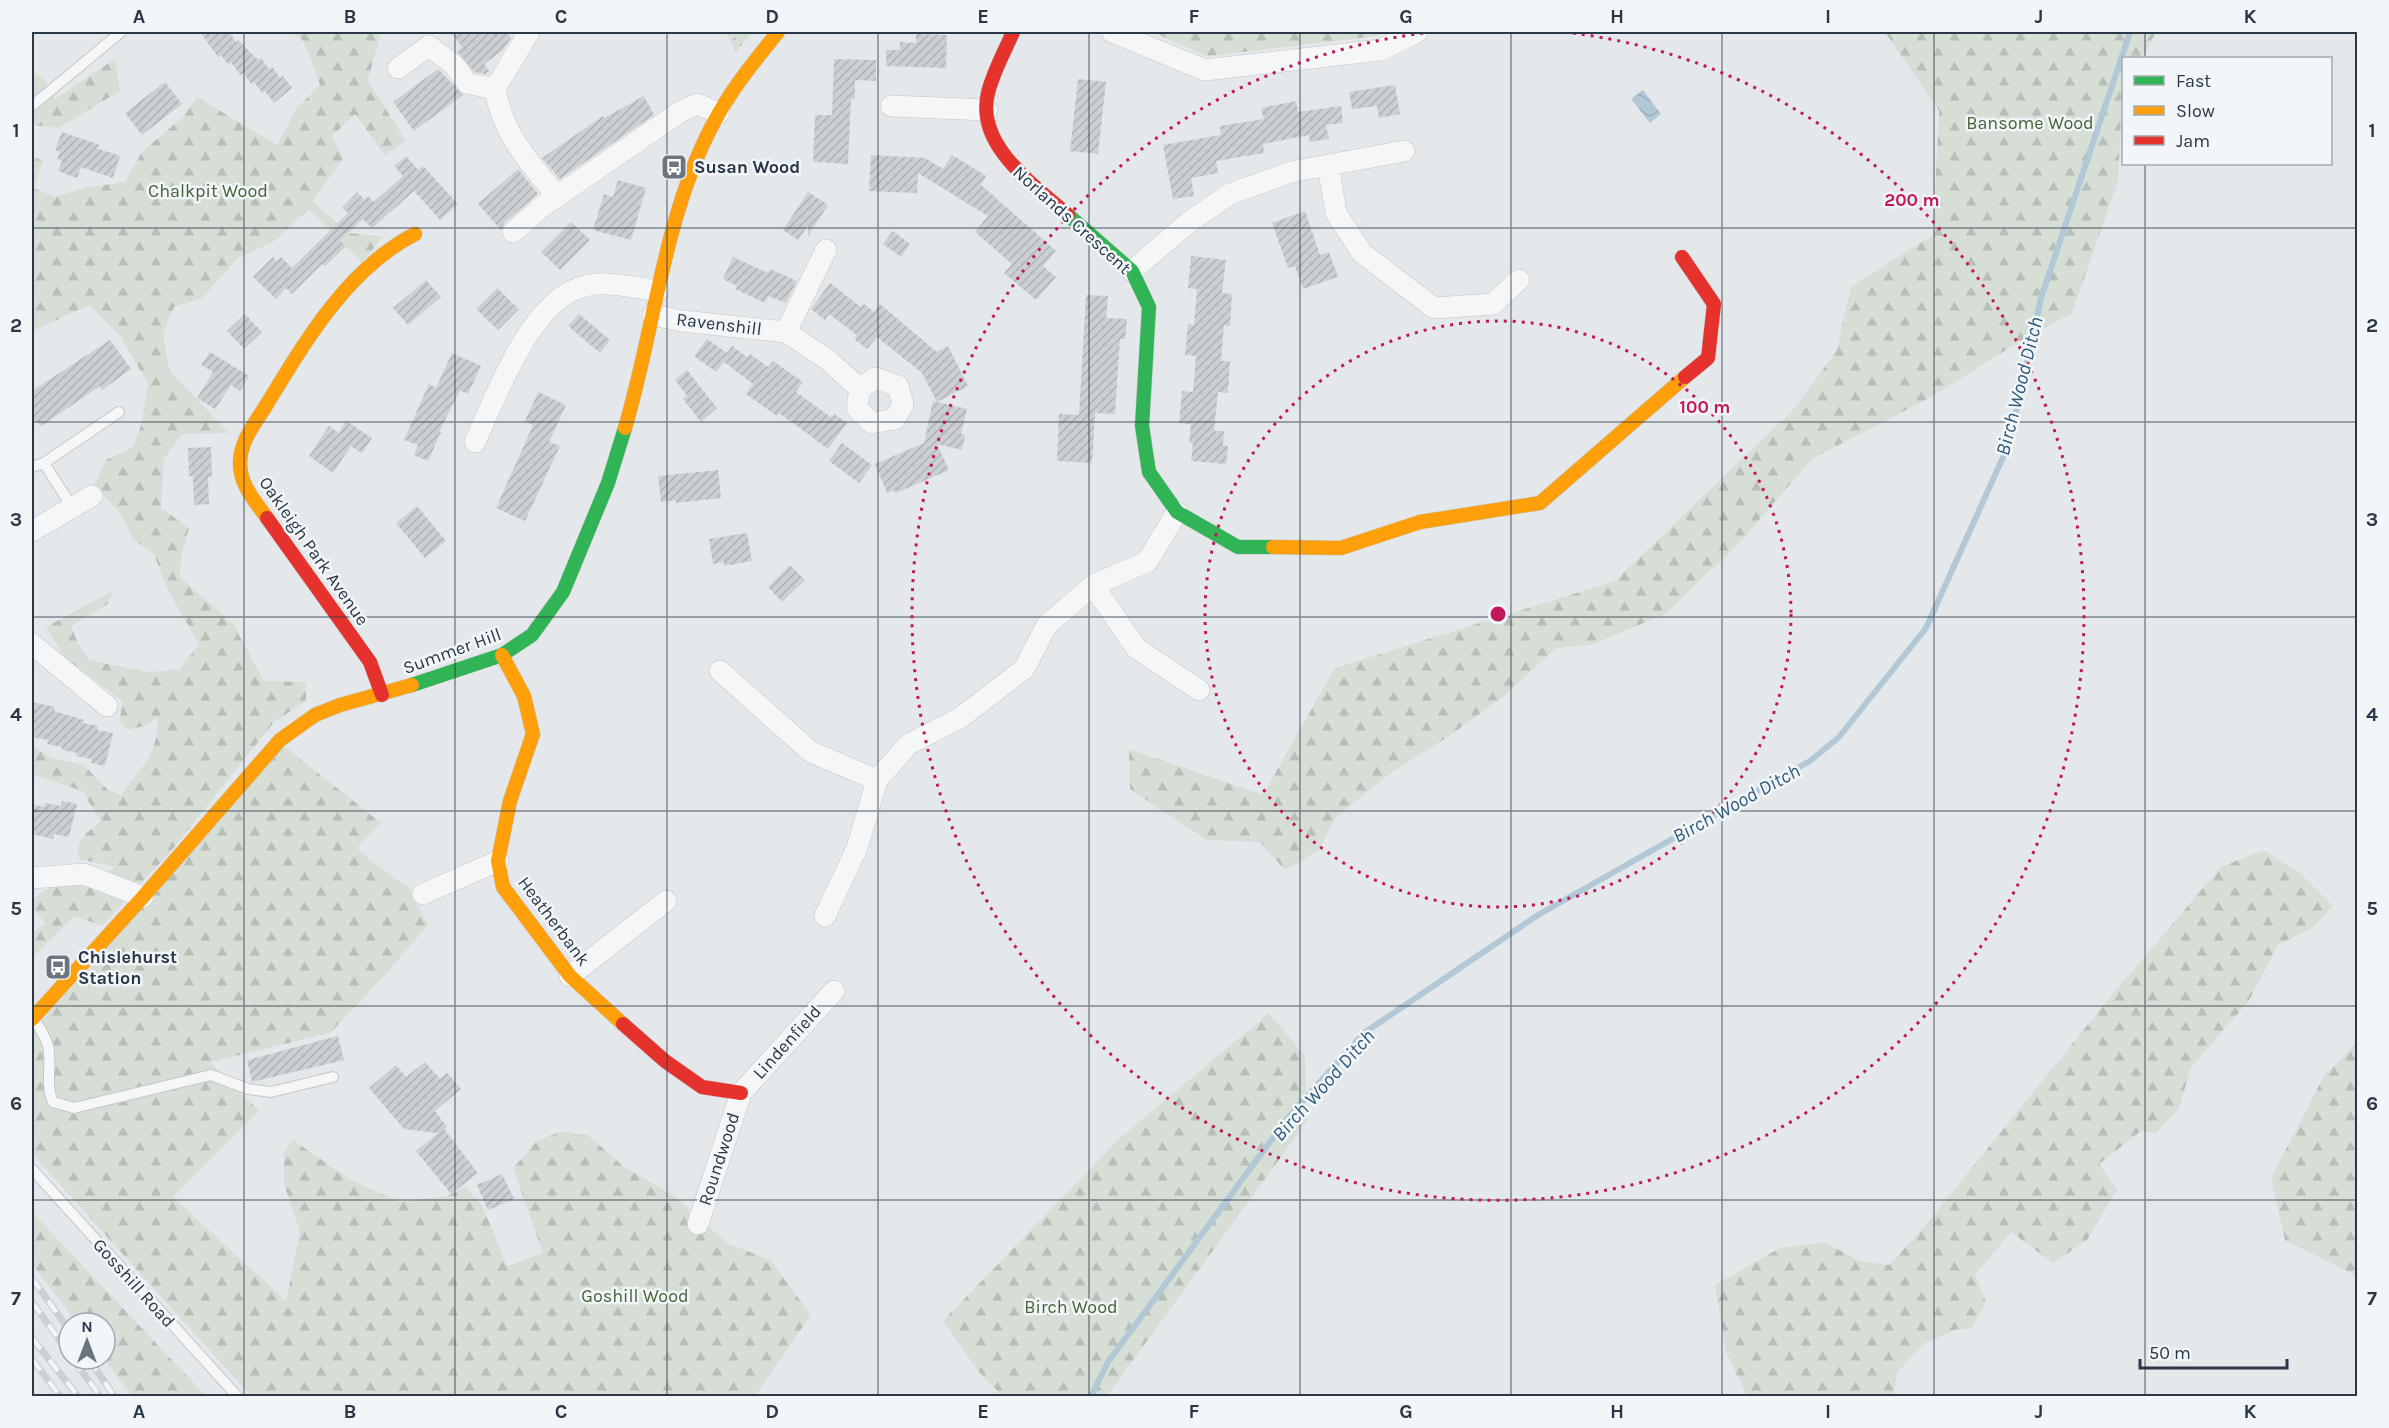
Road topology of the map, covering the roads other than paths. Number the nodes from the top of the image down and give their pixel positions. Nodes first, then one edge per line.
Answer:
1 (121, 32) edge
2 (529, 32) edge
3 (778, 32) edge
4 (1013, 32) edge
5 (1112, 32) edge
6 (1417, 32) edge
7 (398, 68) dead end
8 (495, 89) junction
9 (33, 105) dead end
10 (891, 106) dead end
11 (987, 110) junction
12 (719, 113) junction
13 (1404, 151) dead end
14 (1328, 165) junction
15 (557, 196) junction
16 (513, 232) dead end
17 (415, 234) dead end
18 (826, 250) dead end
19 (1682, 257) dead end
20 (1132, 271) junction
21 (1519, 280) dead end
22 (658, 291) junction
23 (653, 315) junction
24 (786, 332) junction
25 (860, 389) dead end
26 (119, 412) dead end
27 (475, 442) dead end
28 (44, 463) junction
29 (32, 467) edge
30 (92, 496) dead end
31 (72, 507) junction
32 (1177, 512) junction
33 (32, 531) edge
34 (1093, 585) junction
35 (32, 644) edge
36 (502, 655) junction
37 (720, 671) dead end
38 (1199, 690) dead end
39 (382, 695) junction
40 (107, 706) dead end
41 (878, 780) junction
42 (498, 861) junction
43 (32, 879) edge
44 (423, 894) dead end
45 (143, 897) junction
46 (666, 901) dead end
47 (825, 916) dead end
48 (570, 976) junction
49 (834, 992) dead end
50 (32, 1018) edge
51 (333, 1077) dead end
52 (741, 1093) junction
53 (32, 1170) edge
54 (698, 1224) dead end
55 (237, 1396) edge

1 - 9 lane
2 - 8 street
3 - 12 street, Summer Hill
4 - 11 street, Norlands Crescent
5 - 6 street
7 - 8 street
8 - 15 street
10 - 11 street
11 - 20 street, Norlands Crescent
12 - 15 street
12 - 22 street, Summer Hill
13 - 14 street
14 - 20 street
14 - 21 street
15 - 16 street
17 - 39 street, Oakleigh Park Avenue
18 - 24 street, Ravenshill
19 - 32 street, Norlands Crescent
20 - 32 street, Norlands Crescent
22 - 23 street, Summer Hill
22 - 27 street
23 - 24 street, Ravenshill
23 - 36 street, Summer Hill
24 - 25 street, Ravenshill
26 - 28 lane
28 - 29 lane
28 - 31 lane
30 - 31 street
31 - 33 street
32 - 34 street
34 - 38 street
34 - 41 street
35 - 40 street
36 - 39 street, Summer Hill
36 - 42 street, Heatherbank
37 - 41 street
39 - 45 street, Summer Hill
41 - 47 street
42 - 44 street
42 - 48 street, Heatherbank
43 - 45 street
45 - 50 street, Summer Hill
46 - 48 street
48 - 52 street, Heatherbank
49 - 52 street, Lindenfield
50 - 51 lane
52 - 54 street, Roundwood
53 - 55 lane, Gosshill Road

